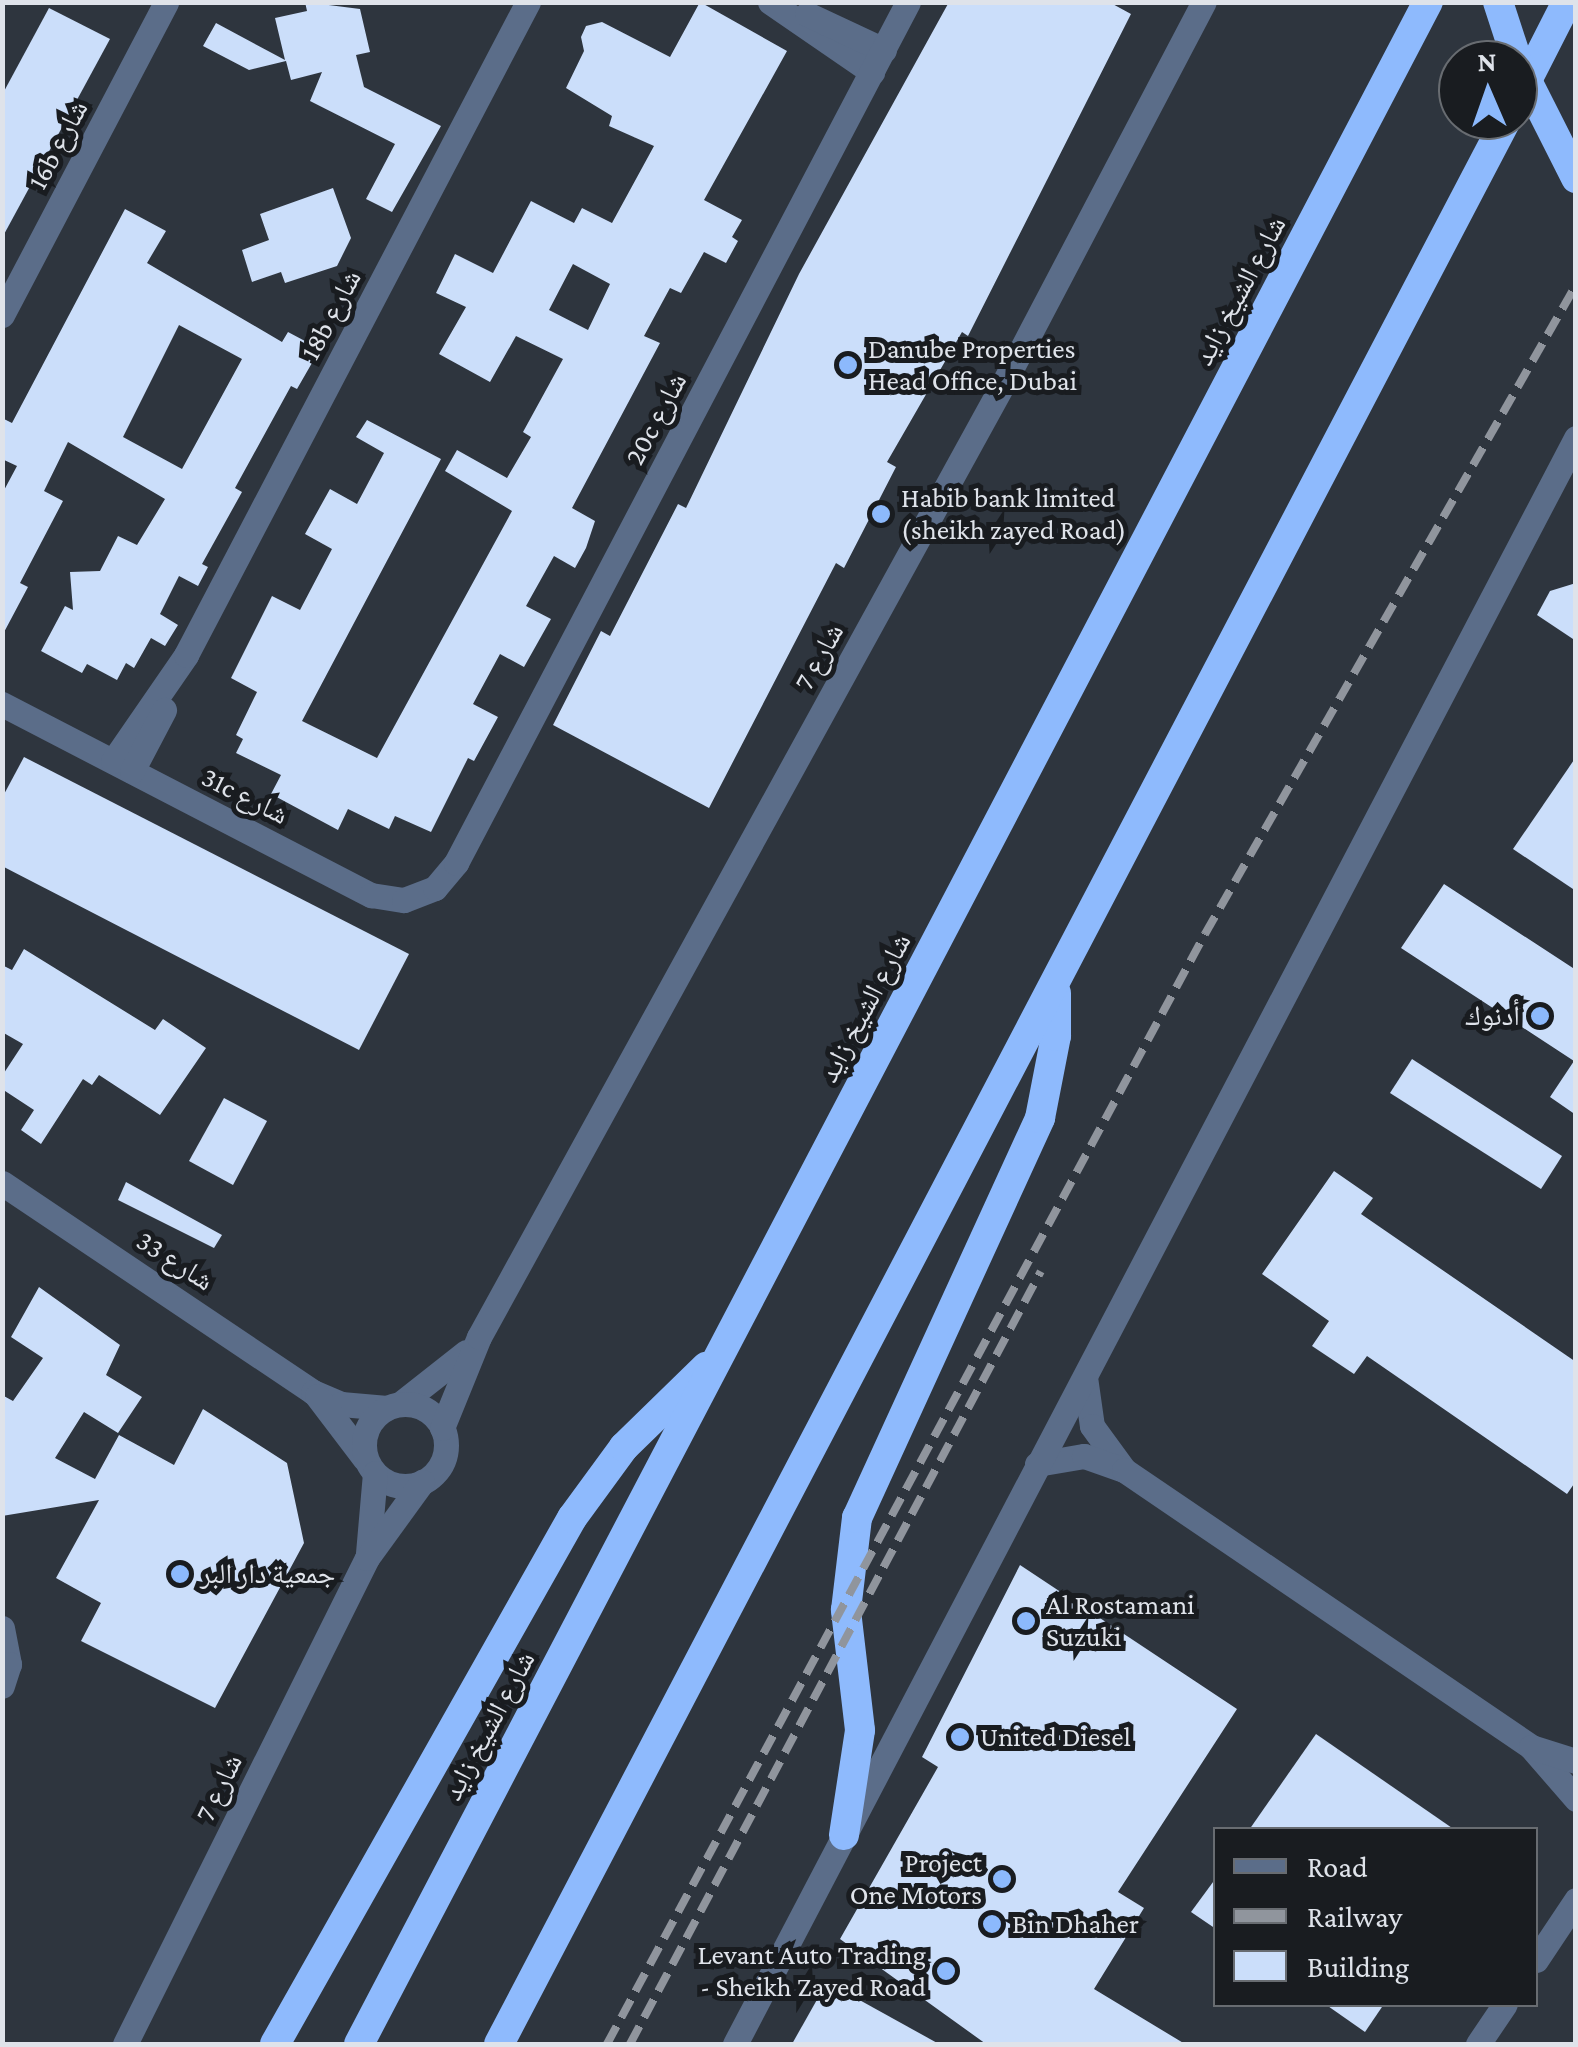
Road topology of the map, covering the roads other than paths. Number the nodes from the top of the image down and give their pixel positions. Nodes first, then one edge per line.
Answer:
1 (166, 2) edge
2 (528, 2) edge
3 (770, 2) edge
4 (779, 2) edge
5 (908, 2) edge
6 (1204, 2) edge
7 (1428, 2) edge
8 (1498, 2) edge
9 (1568, 2) edge
10 (1511, 40) edge
11 (1538, 60) edge
12 (878, 61) junction
13 (1538, 101) edge
14 (1496, 140) edge
15 (1576, 178) edge
16 (2, 315) edge
17 (1576, 438) edge
18 (2, 704) edge
19 (122, 766) junction
20 (456, 863) joint
21 (1056, 988) junction
22 (2, 1183) edge
23 (479, 1336) junction
24 (720, 1356) junction
25 (1085, 1375) junction
26 (313, 1392) junction
27 (393, 1406) junction
28 (442, 1428) junction
29 (1037, 1464) junction
30 (371, 1468) junction
31 (1124, 1470) junction
32 (422, 1482) junction
33 (367, 1558) junction
34 (2, 1628) edge
35 (2, 1686) edge
36 (1531, 1747) junction
37 (1576, 1761) edge
38 (1576, 1800) edge
39 (844, 1835) junction
40 (1576, 1900) edge
41 (1538, 1957) edge
42 (1503, 2007) edge
43 (125, 2044) edge
44 (275, 2044) edge
45 (358, 2044) edge
46 (499, 2044) edge
47 (734, 2044) edge
48 (1478, 2044) edge

1 - 16 street, 16b شارع
2 - 19 street, 18b شارع
3 - 12 street
4 - 12 street
5 - 12 street, 20c شارع
6 - 23 street, شارع 7
7 - 24 highway, شارع الشيخ زايد
8 - 10 highway
9 - 11 highway
12 - 20 street, 20c شارع
13 - 15 highway, bridge
14 - 21 highway
17 - 25 street
18 - 19 street, 31c شارع
19 - 20 street, 31c شارع
21 - 39 highway
21 - 46 highway
22 - 26 street, شارع 33
23 - 27 street, شارع 7
23 - 28 street, شارع 7
24 - 44 highway
24 - 45 highway, شارع الشيخ زايد
25 - 29 street
25 - 31 street
26 - 27 street, شارع 33
26 - 30 street, شارع 33
27 - 28 street
27 - 30 street
28 - 32 street
29 - 31 street
29 - 39 street
30 - 32 street
30 - 33 street, شارع 7
31 - 36 street
32 - 33 street, شارع 7
33 - 43 street, شارع 7
34 - 35 street
36 - 37 street
36 - 38 street
39 - 47 street
40 - 41 street
42 - 48 street

